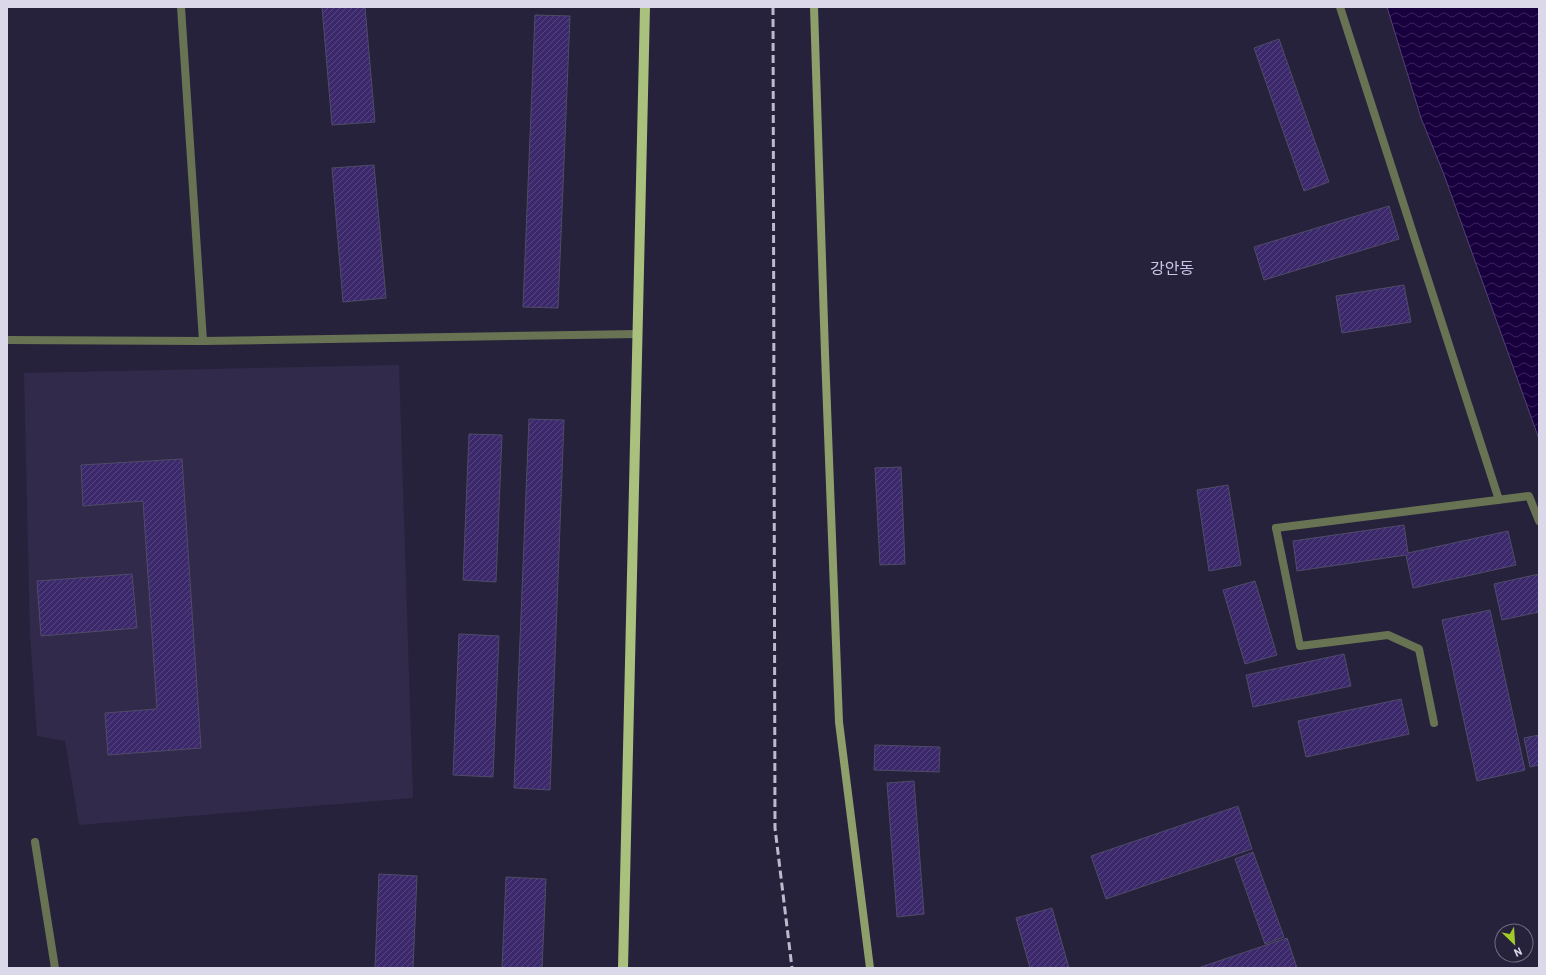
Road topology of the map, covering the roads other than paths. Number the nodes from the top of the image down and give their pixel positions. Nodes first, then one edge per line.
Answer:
1 (181, 7) edge
2 (645, 7) edge
3 (814, 7) edge
4 (1340, 7) edge
5 (638, 334) junction
6 (7, 340) edge
7 (203, 342) junction
8 (1499, 500) junction
9 (1539, 521) edge
10 (1434, 723) dead end
11 (35, 842) dead end
12 (55, 968) edge
13 (623, 968) edge
14 (870, 968) edge

1 - 7 street
2 - 5 main road
3 - 14 street
4 - 8 street
5 - 7 street
5 - 13 main road
6 - 7 street
8 - 9 street
8 - 10 street
11 - 12 street

